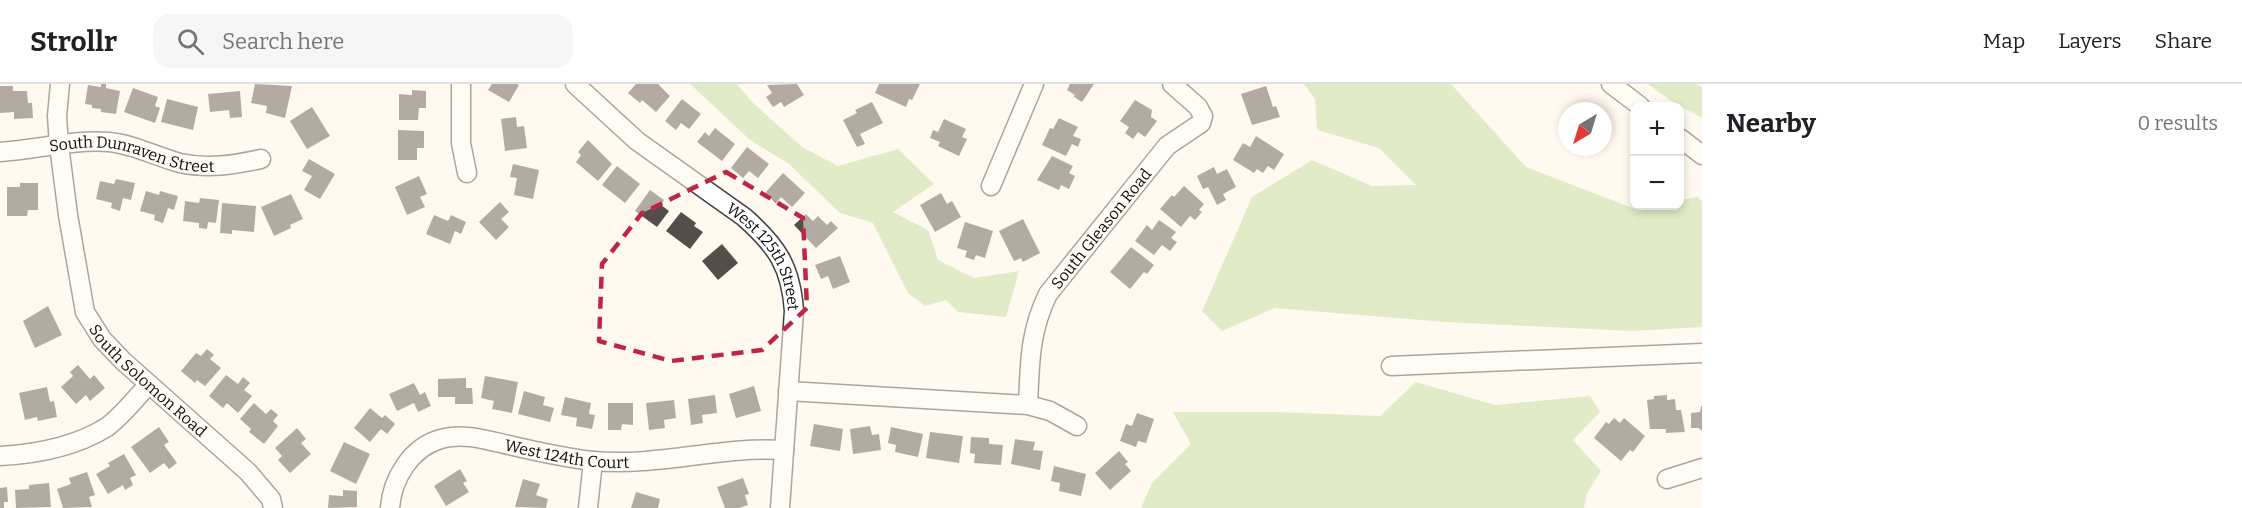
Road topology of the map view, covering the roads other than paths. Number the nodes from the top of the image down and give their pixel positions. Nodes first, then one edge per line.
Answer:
1 (60, 84) edge
2 (461, 84) edge
3 (1034, 84) edge
4 (1172, 84) edge
5 (1611, 84) edge
6 (585, 87) edge
7 (1635, 102) edge
8 (1684, 141) edge
9 (59, 145) junction
10 (0, 153) edge
11 (1702, 155) edge
12 (261, 159) dead end
13 (467, 173) dead end
14 (992, 186) dead end
15 (1702, 353) edge
16 (1391, 366) dead end
17 (149, 384) junction
18 (788, 391) junction
19 (1028, 405) junction
20 (1077, 426) dead end
21 (784, 450) junction
22 (0, 456) edge
23 (593, 461) junction
24 (1702, 468) edge
25 (1667, 479) dead end
26 (273, 508) edge
27 (390, 508) edge
28 (588, 508) edge
29 (780, 508) edge

1 - 9 street, South Solomon Road
2 - 13 street
3 - 14 street
4 - 19 street, South Gleason Road
5 - 7 street
6 - 18 street, West 125th Street
8 - 11 street
9 - 10 street, South Dunraven Street
9 - 12 street, South Dunraven Street
9 - 17 street, South Solomon Road
15 - 16 street
17 - 22 street
17 - 26 street, South Solomon Road
18 - 19 street
18 - 21 street, West 125th Street
19 - 20 street
21 - 23 street, West 124th Court
21 - 29 street, West 125th Street
23 - 27 street, West 124th Court
23 - 28 street
24 - 25 street

